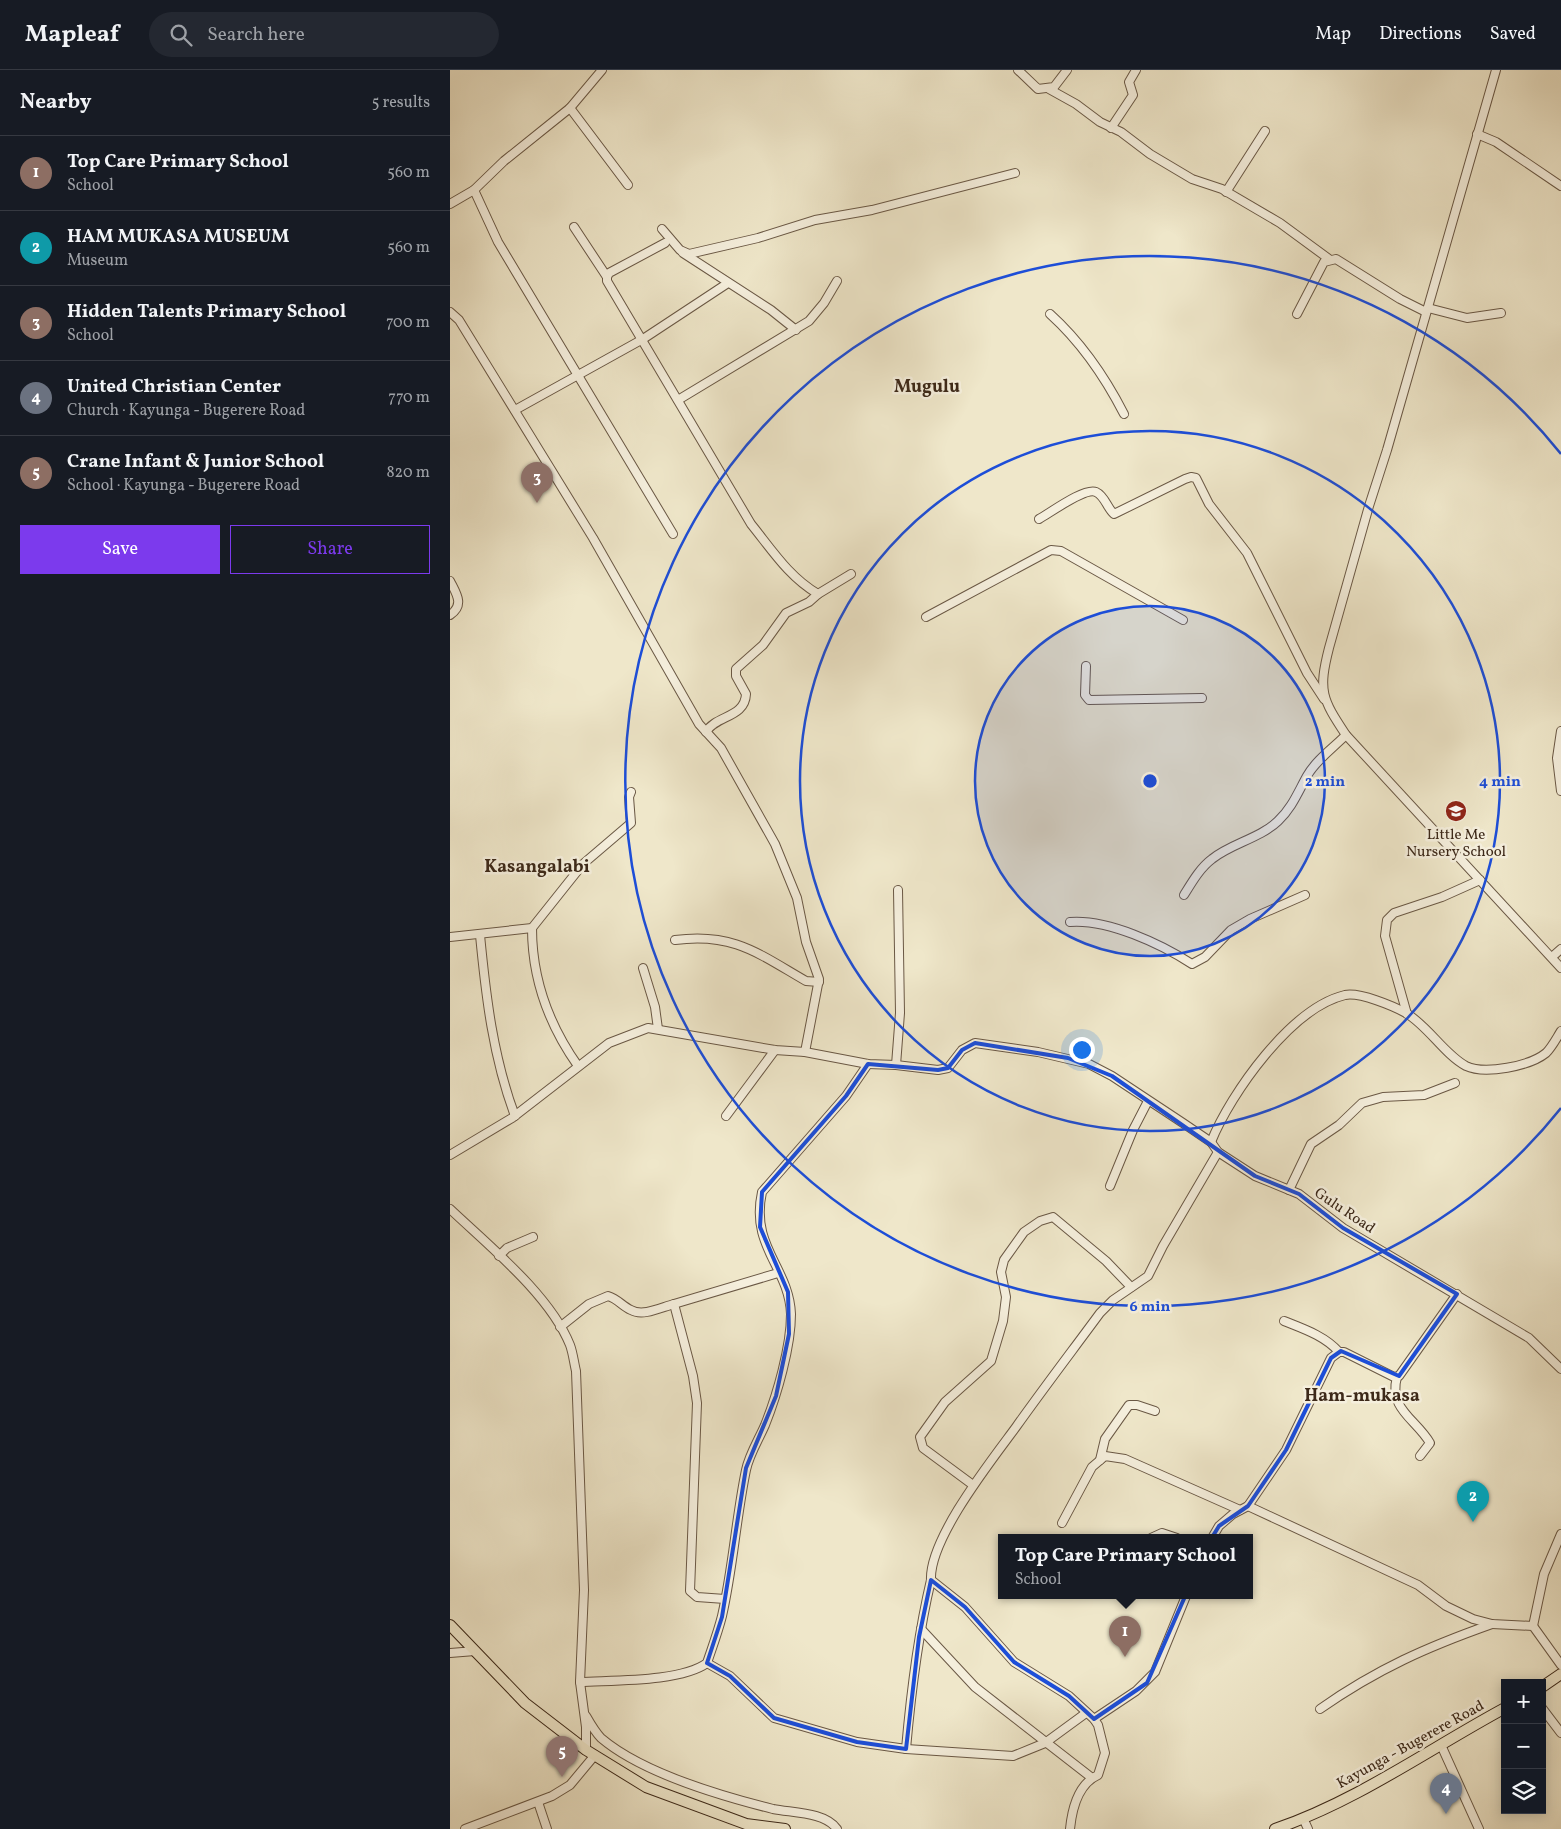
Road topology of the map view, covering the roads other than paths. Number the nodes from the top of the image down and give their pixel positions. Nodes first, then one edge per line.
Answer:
1 (602, 70) edge
2 (1018, 70) edge
3 (1067, 70) edge
4 (1136, 70) edge
5 (1496, 70) edge
6 (1049, 89) junction
7 (570, 108) junction
8 (1111, 128) junction
9 (1264, 131) dead end
10 (1477, 134) junction
11 (1015, 173) dead end
12 (628, 185) dead end
13 (1561, 186) edge
14 (474, 190) junction
15 (1226, 192) junction
16 (450, 204) edge
17 (574, 227) dead end
18 (662, 229) dead end
19 (664, 243) dead end
20 (680, 250) junction
21 (1330, 259) junction
22 (607, 277) junction
23 (837, 281) dead end
24 (728, 283) junction
25 (1427, 310) junction
26 (450, 312) edge
27 (1501, 312) dead end
28 (1050, 314) dead end
29 (1297, 314) dead end
30 (796, 330) junction
31 (643, 339) junction
32 (578, 375) junction
33 (678, 400) junction
34 (515, 410) junction
35 (1124, 414) dead end
36 (1039, 519) dead end
37 (674, 534) dead end
38 (851, 574) dead end
39 (450, 581) edge
40 (818, 594) junction
41 (450, 614) edge
42 (926, 617) dead end
43 (1183, 620) dead end
44 (1086, 666) dead end
45 (1202, 698) dead end
46 (1324, 699) junction
47 (1561, 731) edge
48 (706, 732) junction
49 (1346, 735) junction
50 (1561, 791) edge
51 (631, 792) dead end
52 (1480, 880) junction
53 (898, 890) dead end
54 (1184, 895) dead end
55 (1305, 895) dead end
56 (1070, 922) dead end
57 (532, 928) junction
58 (480, 935) junction
59 (450, 937) edge
60 (675, 940) dead end
61 (1561, 949) edge
62 (1552, 957) junction
63 (643, 968) dead end
64 (1561, 968) edge
65 (819, 982) junction
66 (1407, 1014) junction
67 (658, 1029) junction
68 (1561, 1031) edge
69 (775, 1050) junction
70 (805, 1052) junction
71 (868, 1064) junction
72 (896, 1064) junction
73 (578, 1066) junction
74 (1454, 1082) dead end
75 (1148, 1101) junction
76 (515, 1116) junction
77 (726, 1116) dead end
78 (1211, 1142) junction
79 (1218, 1152) junction
80 (450, 1155) edge
81 (1110, 1186) dead end
82 (1289, 1190) junction
83 (450, 1209) edge
84 (533, 1237) dead end
85 (499, 1256) junction
86 (778, 1273) junction
87 (1131, 1287) junction
88 (1457, 1294) junction
89 (674, 1304) junction
90 (1284, 1321) dead end
91 (560, 1327) junction
92 (1339, 1352) junction
93 (1561, 1370) edge
94 (1397, 1376) junction
95 (1154, 1411) dead end
96 (1420, 1456) dead end
97 (1100, 1460) junction
98 (973, 1485) junction
99 (1248, 1506) junction
100 (1240, 1510) junction
101 (1062, 1523) dead end
102 (1214, 1534) edge
103 (1561, 1534) edge
104 (931, 1580) junction
105 (725, 1599) junction
106 (1185, 1599) edge
107 (1492, 1624) junction
108 (450, 1625) edge
109 (1533, 1626) junction
110 (921, 1629) junction
111 (475, 1651) junction
112 (450, 1653) edge
113 (707, 1664) junction
114 (1561, 1665) edge
115 (1561, 1674) edge
116 (580, 1682) junction
117 (1546, 1684) edge
118 (1320, 1709) dead end
119 (1501, 1710) edge
120 (1086, 1713) junction
121 (1546, 1713) edge
122 (585, 1714) junction
123 (1094, 1719) junction
124 (1561, 1733) edge
125 (1045, 1743) junction
126 (1441, 1745) junction
127 (906, 1749) junction
128 (591, 1752) junction
129 (1092, 1778) junction
130 (538, 1802) junction
131 (1303, 1818) junction
132 (1292, 1826) edge
133 (466, 1829) edge
134 (547, 1829) edge
135 (785, 1829) edge
136 (837, 1829) edge
137 (1070, 1829) edge
138 (1275, 1829) edge
139 (1308, 1829) edge
140 (1479, 1829) edge

1 - 7 street
2 - 6 street
3 - 6 street
4 - 8 street
5 - 10 street
6 - 8 street
7 - 12 street
7 - 14 street
8 - 15 street
9 - 15 street
10 - 13 street
10 - 25 street
11 - 20 street
14 - 16 street
14 - 32 street
15 - 21 street
17 - 22 street
18 - 20 street
19 - 22 street
20 - 24 street
21 - 25 street
21 - 29 street
22 - 31 street
23 - 30 street
24 - 30 street
24 - 31 street
25 - 27 street
25 - 46 street
26 - 34 street
28 - 35 street
30 - 33 street
31 - 32 street
31 - 33 street
32 - 34 street
32 - 37 street
33 - 40 street
34 - 48 street
36 - 46 street
38 - 40 street
39 - 41 street
40 - 48 street
42 - 43 street
44 - 45 street
46 - 49 street
47 - 50 street
48 - 65 street
49 - 52 street
49 - 54 street
51 - 57 street
52 - 62 street
52 - 66 street
53 - 72 street
55 - 56 street
57 - 58 street
57 - 73 street
58 - 59 street
58 - 76 street
60 - 65 street
61 - 62 street
62 - 64 street
63 - 67 street
65 - 70 street
66 - 68 street
66 - 78 street
67 - 69 street
67 - 73 street
69 - 70 street
69 - 77 street
70 - 71 street
71 - 72 street
71 - 86 street
72 - 75 street, Gulu Road
73 - 76 street
74 - 82 street
75 - 78 street, Gulu Road
75 - 81 street
76 - 80 street
78 - 79 street, Gulu Road
79 - 82 street, Gulu Road
79 - 87 street
82 - 88 street, Gulu Road
83 - 85 street
84 - 85 street
85 - 91 street
86 - 89 street
86 - 105 street
87 - 98 street
87 - 98 street
88 - 93 street, Gulu Road
88 - 94 street
89 - 91 street
89 - 105 street
90 - 92 street
91 - 116 street
92 - 94 street
92 - 99 street
94 - 96 street
95 - 97 street
97 - 100 street
97 - 101 street
98 - 104 street
99 - 100 street
99 - 107 street
100 - 102 street
103 - 109 street
104 - 110 street
104 - 120 street
105 - 113 street
106 - 123 street
107 - 109 street
107 - 118 street
108 - 111 main road
109 - 114 street
110 - 125 street
110 - 127 street
111 - 112 street
111 - 128 main road
113 - 116 street
113 - 127 street
115 - 117 main road
116 - 122 street
119 - 126 main road, Kayunga - Bugerere Road
120 - 123 street
120 - 125 street
121 - 124 street
122 - 128 street
122 - 136 street
123 - 129 street
125 - 127 street
125 - 129 street
126 - 131 main road, Kayunga - Bugerere Road
126 - 140 street
128 - 130 street
128 - 135 main road
129 - 137 street
130 - 133 street
130 - 134 street
131 - 132 main road, Kayunga - Bugerere Road
131 - 139 street
132 - 138 main road, Kayunga - Bugerere Road

